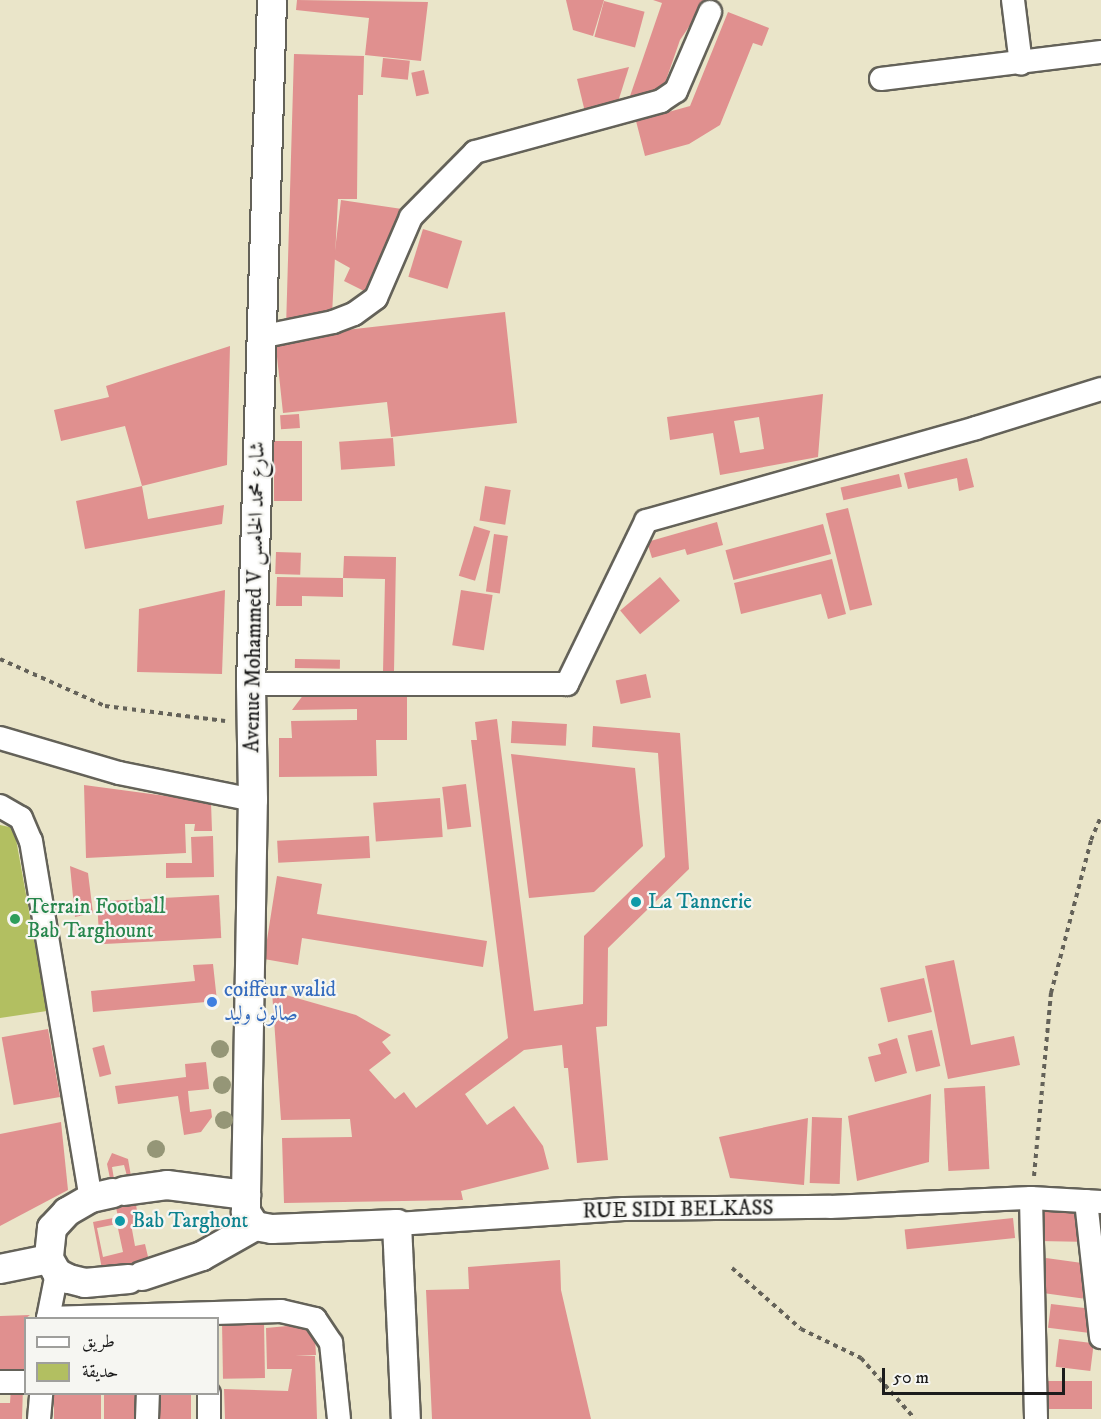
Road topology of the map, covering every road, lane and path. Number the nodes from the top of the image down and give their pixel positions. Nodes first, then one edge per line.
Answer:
1 (272, 0) edge
2 (1013, 0) edge
3 (710, 12) dead end
4 (1101, 52) edge
5 (1021, 64) junction
6 (881, 79) dead end
7 (260, 337) junction
8 (1101, 389) edge
9 (0, 659) edge
10 (251, 684) junction
11 (253, 724) junction
12 (0, 738) edge
13 (253, 800) junction
14 (0, 806) edge
15 (1101, 817) edge
16 (110, 1194) junction
17 (246, 1195) junction
18 (1031, 1198) junction
19 (1093, 1202) edge
20 (397, 1224) junction
21 (255, 1226) junction
22 (53, 1266) junction
23 (732, 1268) dead end
24 (0, 1269) edge
25 (210, 1316) edge
26 (48, 1317) edge
27 (129, 1317) edge
28 (1101, 1337) edge
29 (0, 1382) edge
30 (24, 1382) edge
31 (41, 1395) edge
32 (148, 1395) edge
33 (209, 1395) edge
34 (39, 1419) edge
35 (147, 1419) edge
36 (209, 1419) edge
37 (339, 1419) edge
38 (406, 1419) edge
39 (915, 1419) edge
40 (1036, 1419) edge

1 - 7 street, Avenue Mohammed V شارع محمد الخامس
2 - 5 street
3 - 7 street
4 - 5 street
5 - 6 street
7 - 10 street, Avenue Mohammed V شارع محمد الخامس
8 - 10 street
9 - 11 path
10 - 11 street, Avenue Mohammed V شارع محمد الخامس
11 - 13 street, Avenue Mohammed V شارع محمد الخامس
12 - 13 street
13 - 17 street, Avenue Mohammed V شارع محمد الخامس
14 - 16 street
15 - 18 path
16 - 17 street
16 - 22 street
17 - 21 street, Avenue Mohammed V شارع محمد الخامس
18 - 19 street, RUE SIDI BELKASS
18 - 20 street, RUE SIDI BELKASS
18 - 40 street
19 - 28 street
20 - 21 street, RUE SIDI BELKASS
20 - 38 street
21 - 22 street
22 - 24 street
22 - 26 street
23 - 39 path
25 - 27 street
25 - 37 street
29 - 30 street
31 - 34 street
32 - 35 street
33 - 36 street

